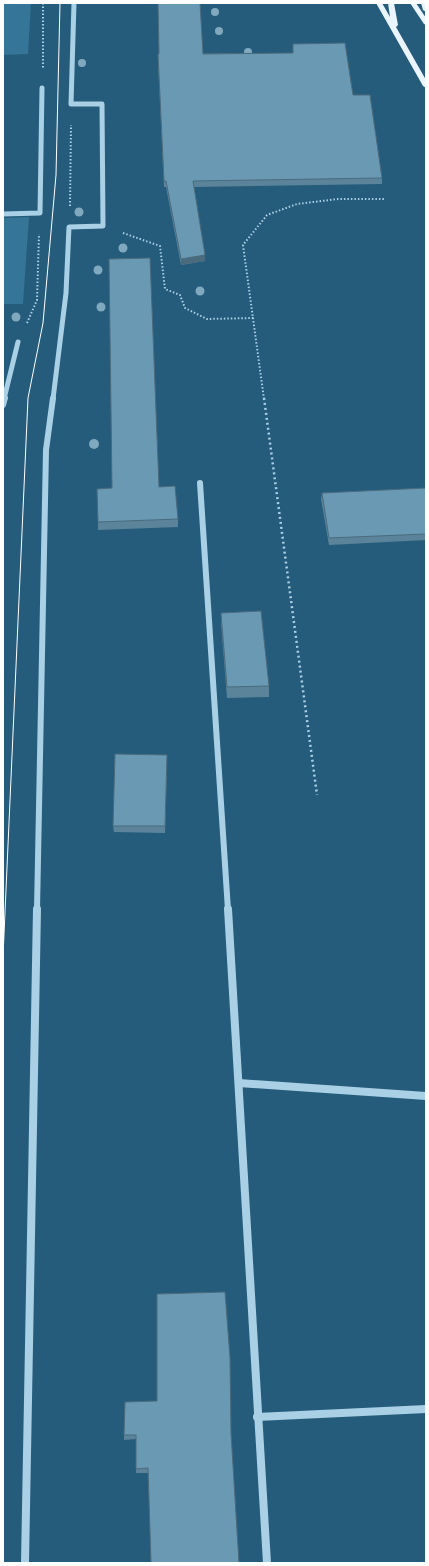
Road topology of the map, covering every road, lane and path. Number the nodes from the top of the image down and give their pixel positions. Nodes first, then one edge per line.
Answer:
1 (43, 3) edge
2 (74, 3) edge
3 (380, 3) edge
4 (391, 3) edge
5 (413, 3) edge
6 (424, 3) edge
7 (426, 10) edge
8 (426, 23) edge
9 (397, 35) junction
10 (426, 86) edge
11 (42, 88) joint
12 (71, 104) junction
13 (384, 199) dead end
14 (40, 213) junction
15 (3, 214) edge
16 (103, 226) junction
17 (69, 227) junction
18 (254, 318) junction
19 (18, 342) joint
20 (3, 405) edge
21 (200, 483) dead end
22 (317, 795) dead end
23 (239, 1084) junction
24 (426, 1096) edge
25 (426, 1409) edge
26 (257, 1417) junction
27 (25, 1563) edge
28 (267, 1563) edge

1 - 11 path
2 - 12 street
3 - 9 main road
4 - 9 main road
5 - 8 main road
6 - 7 main road
9 - 10 main road
11 - 14 street
12 - 16 street
12 - 17 path
13 - 18 path
14 - 15 street
14 - 19 path
16 - 17 street
16 - 18 path
17 - 27 street
18 - 22 path
19 - 20 street
21 - 23 street
23 - 24 street
23 - 26 street
25 - 26 street
26 - 28 street

